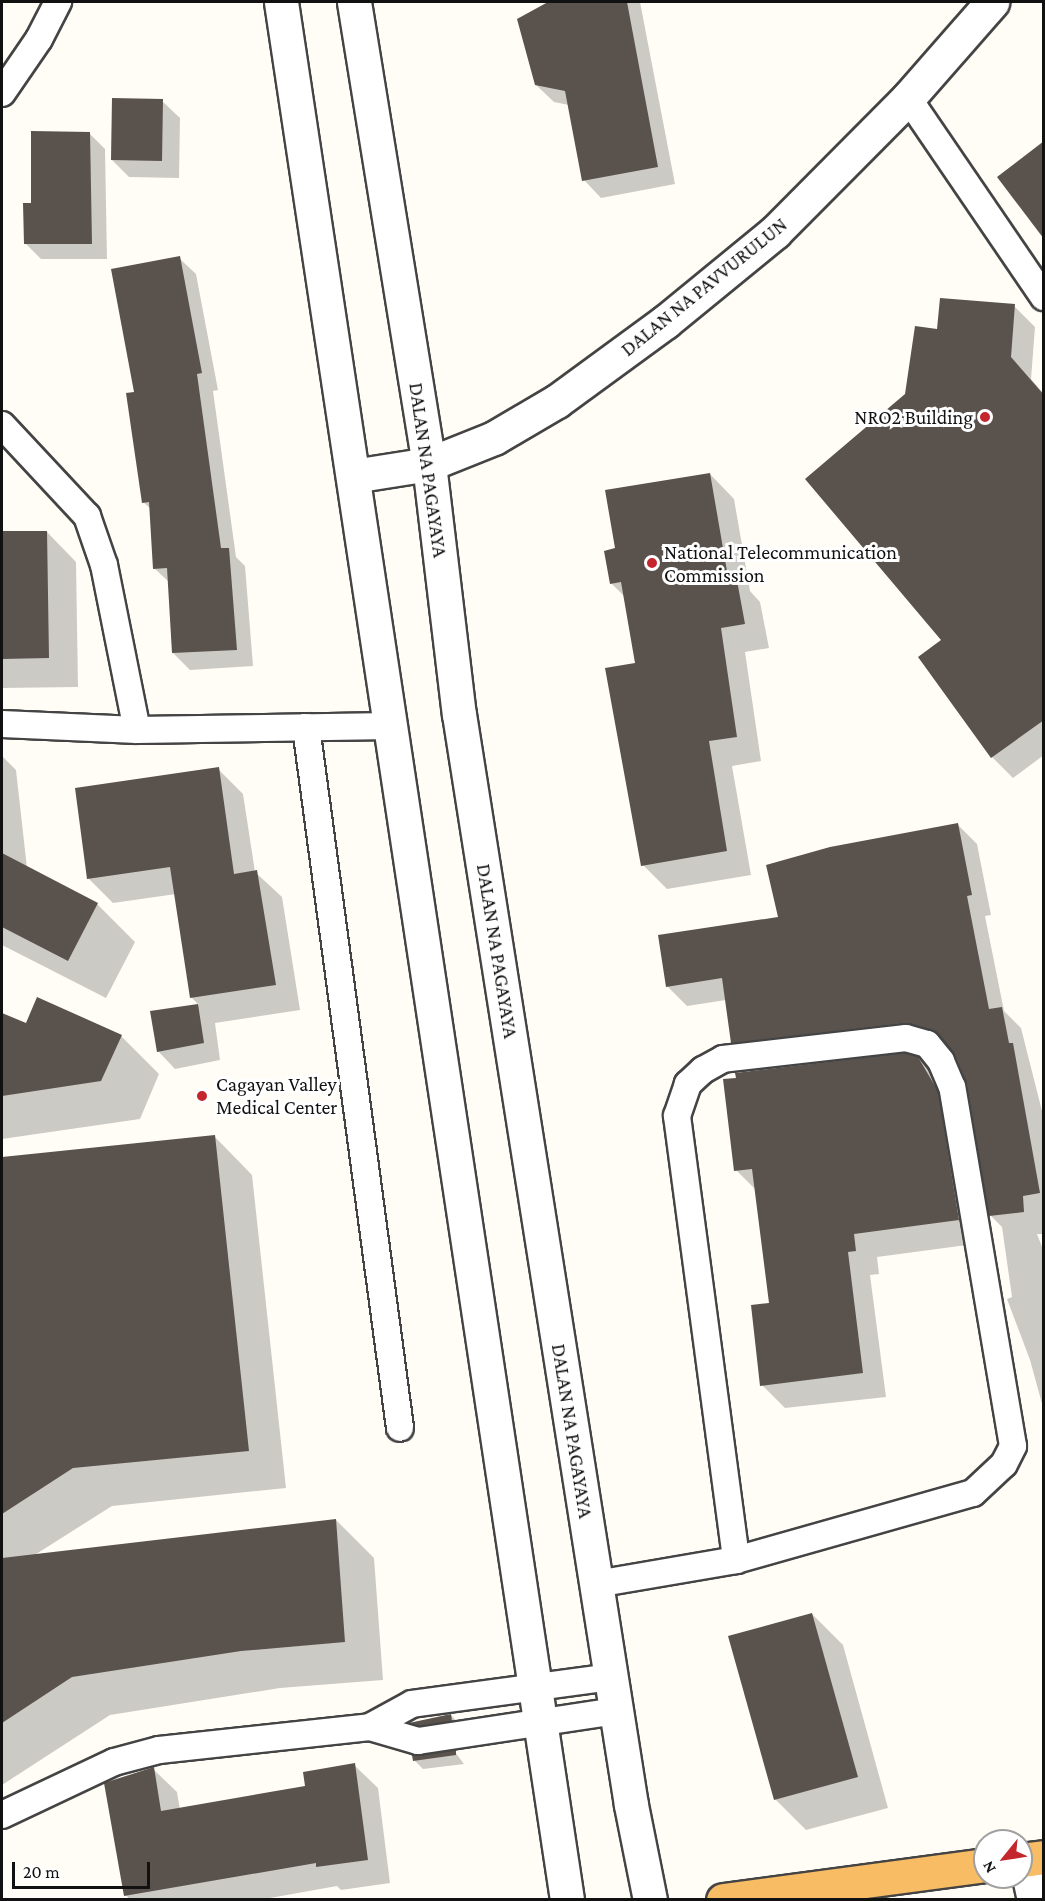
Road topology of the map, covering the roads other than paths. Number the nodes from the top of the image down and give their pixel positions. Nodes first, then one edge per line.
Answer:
1 (58, 2) edge
2 (281, 2) edge
3 (354, 2) edge
4 (984, 3) edge
5 (2, 93) edge
6 (908, 98) junction
7 (1044, 297) edge
8 (2, 425) edge
9 (429, 464) junction
10 (353, 476) junction
11 (2, 724) edge
12 (391, 726) junction
13 (306, 727) junction
14 (137, 730) junction
15 (400, 1428) dead end
16 (736, 1560) junction
17 (596, 1584) junction
18 (612, 1677) junction
19 (534, 1688) junction
20 (617, 1711) junction
21 (540, 1723) junction
22 (370, 1727) junction
23 (2, 1815) edge
24 (973, 1866) edge
25 (567, 1899) edge
26 (650, 1899) edge
27 (723, 1899) edge

1 - 5 lane
2 - 10 street
3 - 9 street, DALAN NA PAGAYAYA
4 - 6 street, DALAN NA PAVVURULUN
6 - 7 lane
6 - 9 street, DALAN NA PAVVURULUN
8 - 14 lane
9 - 10 street, DALAN NA PAVVURULUN
9 - 17 street, DALAN NA PAGAYAYA
10 - 12 street
11 - 14 lane
12 - 13 lane
12 - 19 street
13 - 14 lane
13 - 15 lane
16 - 16 lane
16 - 17 lane
17 - 18 street, DALAN NA PAGAYAYA
18 - 19 lane
18 - 20 street, DALAN NA PAGAYAYA
19 - 21 street
19 - 22 lane
20 - 21 lane
20 - 26 street, DALAN NA PAGAYAYA
21 - 22 lane
21 - 25 street
22 - 23 lane
24 - 27 highway

